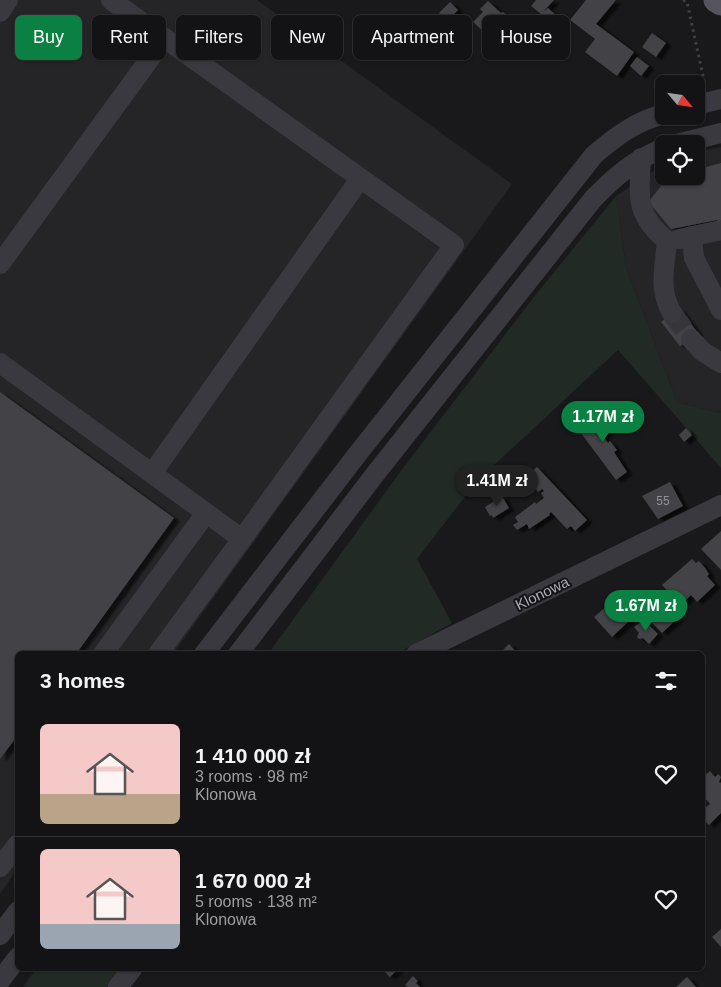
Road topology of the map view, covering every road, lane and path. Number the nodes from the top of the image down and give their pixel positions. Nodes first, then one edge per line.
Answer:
1 (8, 0) edge
2 (110, 0) edge
3 (683, 0) edge
4 (716, 0) edge
5 (721, 3) edge
6 (0, 12) edge
7 (132, 15) edge
8 (166, 39) edge
9 (149, 60) edge
10 (709, 102) edge
11 (655, 117) edge
12 (721, 133) edge
13 (705, 137) edge
14 (655, 152) edge
15 (641, 158) junction
16 (360, 179) junction
17 (721, 230) edge
18 (692, 236) junction
19 (668, 241) junction
20 (0, 264) edge
21 (721, 310) edge
22 (672, 313) tunnel mouth
23 (690, 339) tunnel mouth
24 (0, 363) edge
25 (721, 363) edge
26 (152, 472) junction
27 (721, 505) edge
28 (206, 513) junction
29 (242, 538) junction
30 (105, 651) edge
31 (160, 651) edge
32 (206, 651) edge
33 (240, 651) edge
34 (422, 651) edge
35 (15, 848) edge
36 (0, 868) edge
37 (15, 915) edge
38 (0, 935) edge
39 (15, 961) edge
40 (130, 971) edge
41 (0, 981) edge
42 (118, 987) edge

1 - 6 street
2 - 7 street
3 - 10 path
4 - 5 main road
8 - 16 street
9 - 20 street
11 - 32 street
12 - 13 street
14 - 15 street
15 - 19 street
15 - 33 street
16 - 26 street
16 - 29 street
17 - 18 street
18 - 19 street
18 - 21 street
19 - 22 street
23 - 25 street
24 - 26 street
26 - 28 street
27 - 34 street, Klonowa
28 - 29 street
28 - 30 street
29 - 31 street
35 - 36 street
37 - 38 street
39 - 41 street
40 - 42 street

